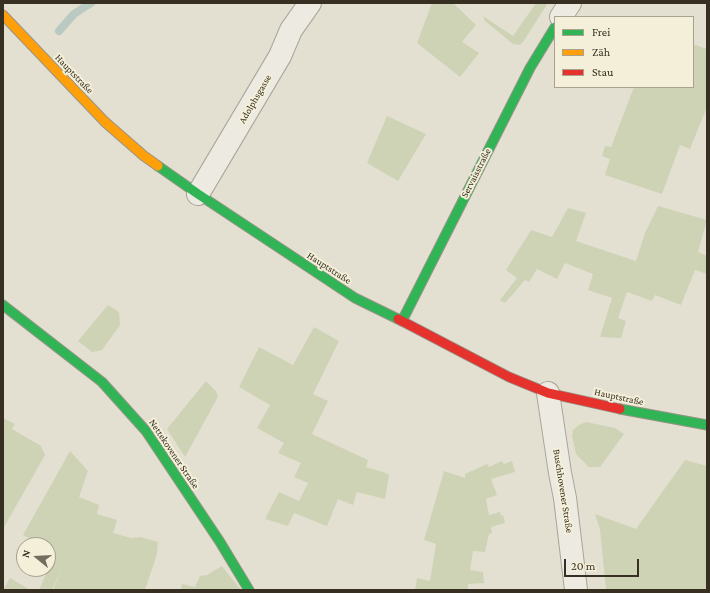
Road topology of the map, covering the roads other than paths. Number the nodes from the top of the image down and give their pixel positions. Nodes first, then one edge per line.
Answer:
1 (7, 3) edge
2 (310, 3) edge
3 (570, 3) edge
4 (3, 7) edge
5 (3, 15) edge
6 (562, 16) edge
7 (554, 29) edge
8 (198, 194) junction
9 (3, 305) edge
10 (402, 321) junction
11 (548, 393) junction
12 (707, 426) edge
13 (249, 590) edge
14 (576, 590) edge

1 - 4 street
2 - 8 street, Adolphsgasse
3 - 6 street
5 - 8 main road, Hauptstraße
7 - 10 main road, Servaisstraße
8 - 10 main road, Hauptstraße
9 - 13 main road, Nettekovener Straße
10 - 11 main road, Hauptstraße
11 - 12 main road, Hauptstraße
11 - 14 street, Buschhovener Straße

